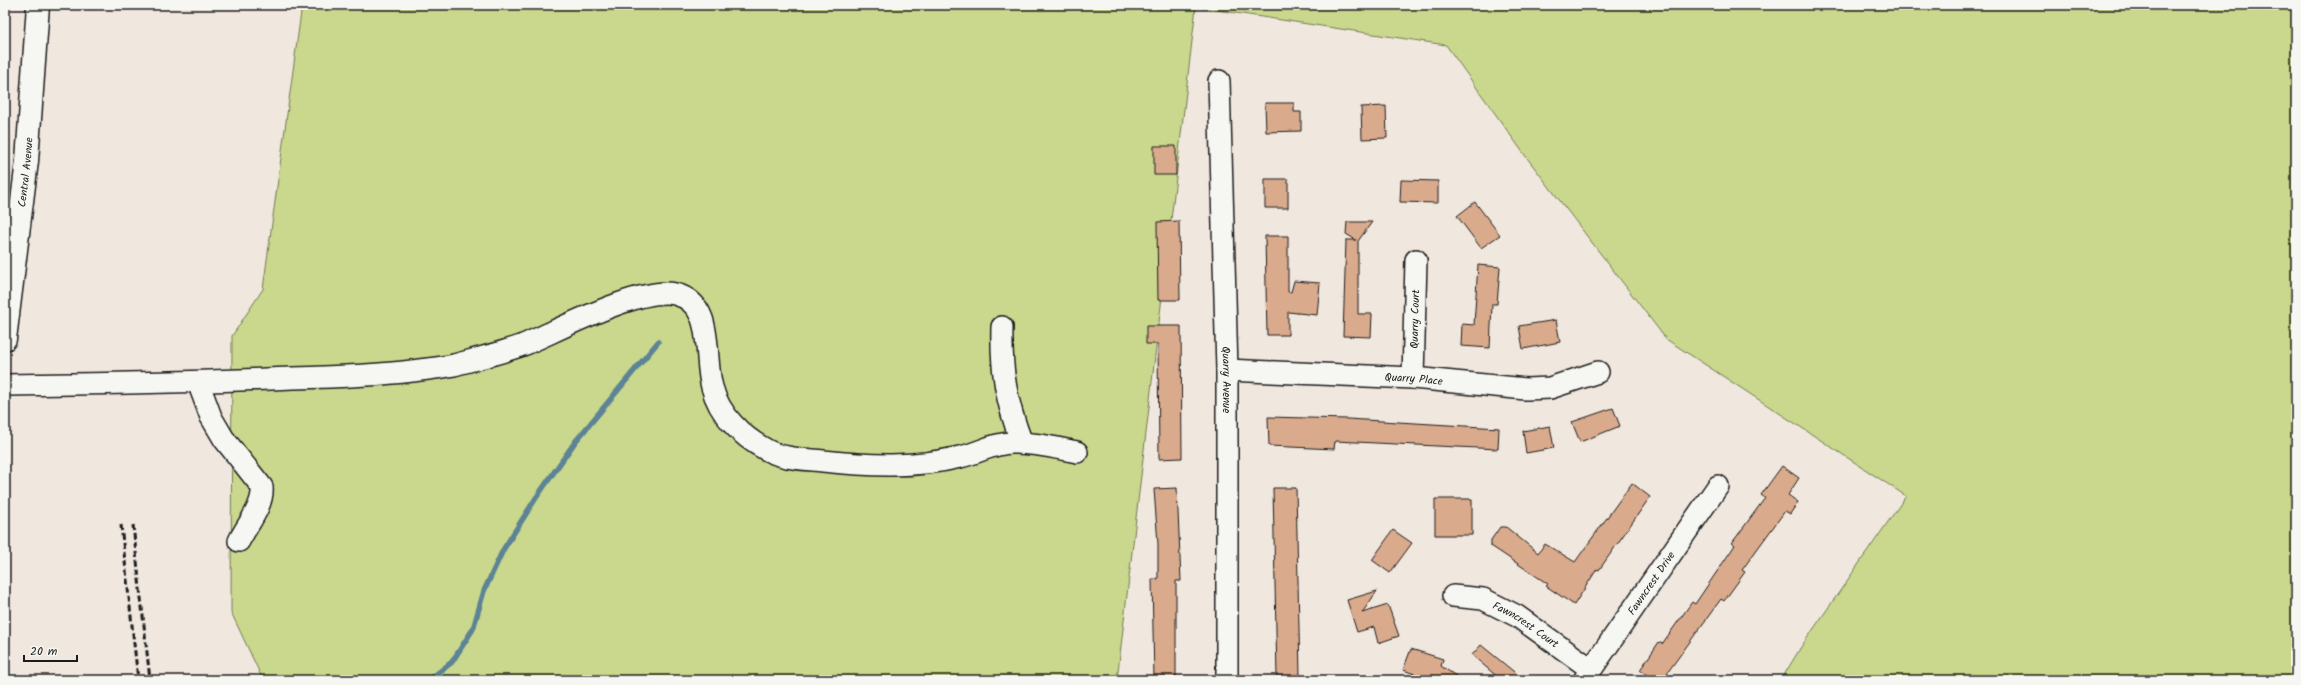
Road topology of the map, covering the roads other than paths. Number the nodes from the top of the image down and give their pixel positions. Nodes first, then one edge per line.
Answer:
1 (38, 5) edge
2 (1219, 81) dead end
3 (1416, 260) dead end
4 (1002, 327) dead end
5 (5, 338) edge
6 (1227, 370) junction
7 (1598, 372) dead end
8 (1413, 378) junction
9 (198, 382) junction
10 (5, 385) edge
11 (1022, 443) junction
12 (1077, 452) dead end
13 (1718, 486) dead end
14 (239, 541) dead end
15 (1453, 596) dead end
16 (1587, 674) edge
17 (1227, 680) edge

1 - 5 main road, Central Avenue
2 - 6 street, Quarry Avenue
3 - 8 street, Quarry Court
4 - 11 street
6 - 8 street, Quarry Place
6 - 17 street, Quarry Avenue
7 - 8 street, Quarry Place
9 - 10 street
9 - 11 street
9 - 14 street
11 - 12 street
13 - 16 street, Fawncrest Drive
15 - 16 street, Fawncrest Court

